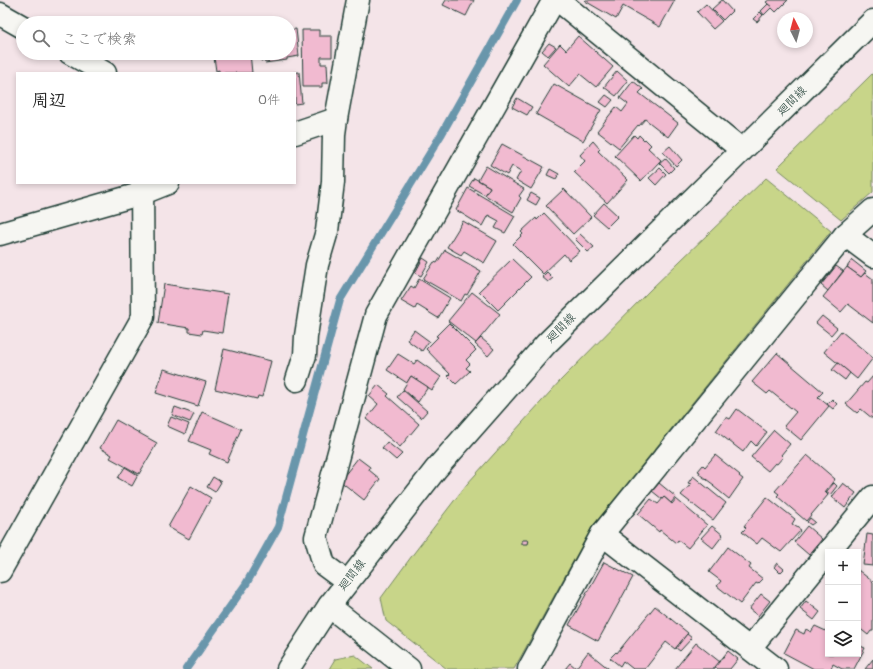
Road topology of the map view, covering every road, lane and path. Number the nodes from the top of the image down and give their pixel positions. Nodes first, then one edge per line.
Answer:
1 (5, 0) edge
2 (358, 0) edge
3 (554, 0) edge
4 (558, 0) edge
5 (0, 11) edge
6 (0, 14) edge
7 (873, 21) edge
8 (16, 23) edge
9 (82, 60) edge
10 (103, 72) edge
11 (336, 119) junction
12 (296, 133) edge
13 (742, 150) junction
14 (163, 184) edge
15 (142, 188) edge
16 (873, 210) edge
17 (0, 234) edge
18 (846, 235) junction
19 (873, 256) edge
20 (297, 380) dead end
21 (873, 497) edge
22 (602, 534) junction
23 (830, 549) edge
24 (825, 556) edge
25 (0, 572) edge
26 (347, 582) junction
27 (328, 606) junction
28 (750, 648) junction
29 (288, 669) edge
30 (409, 669) edge
31 (529, 669) edge
32 (776, 669) edge

1 - 5 street
2 - 11 street
3 - 26 street
4 - 13 street
6 - 8 street
7 - 13 street, 廻間線
9 - 10 street
11 - 12 street
11 - 20 street
13 - 26 street, 廻間線
14 - 15 street
15 - 17 street
15 - 25 street
16 - 18 street
18 - 19 street
18 - 22 street
21 - 23 street
22 - 28 street
22 - 31 street
24 - 28 street
26 - 27 street, 廻間線
27 - 29 street, 廻間線
27 - 30 street
28 - 32 street

